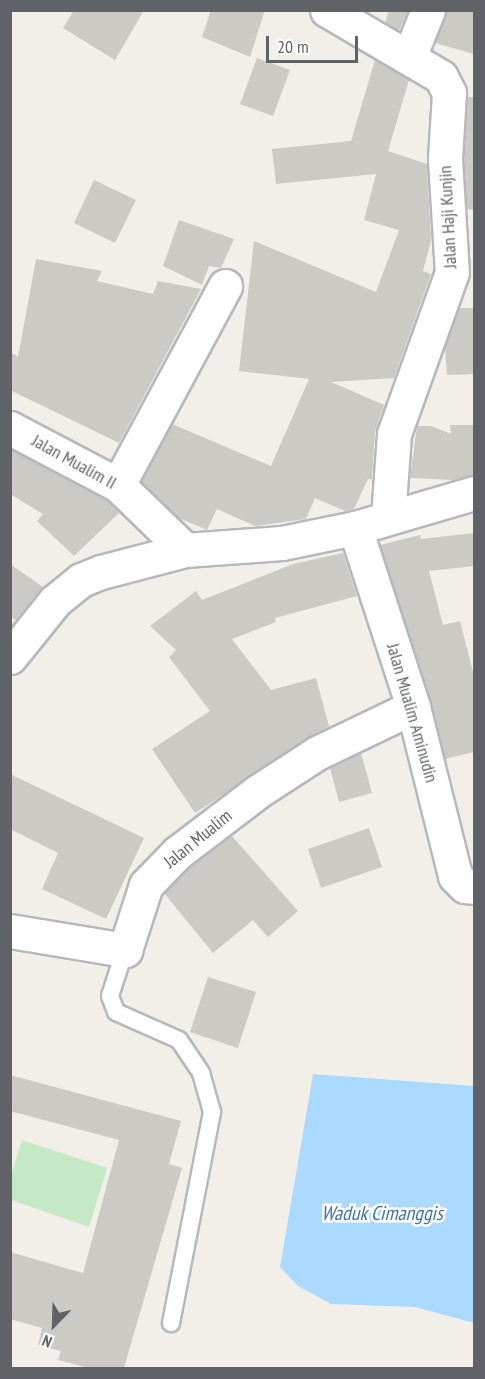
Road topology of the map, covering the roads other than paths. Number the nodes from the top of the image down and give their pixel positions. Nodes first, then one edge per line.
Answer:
1 (327, 10) edge
2 (428, 10) edge
3 (409, 57) junction
4 (225, 286) dead end
5 (10, 428) edge
6 (118, 484) junction
7 (474, 493) edge
8 (388, 517) junction
9 (355, 528) junction
10 (185, 550) junction
11 (10, 657) edge
12 (413, 707) junction
13 (474, 887) edge
14 (10, 931) edge
15 (130, 933) junction
16 (171, 1323) dead end

1 - 3 street, Jalan Haji Kunjin
2 - 3 street
3 - 8 street, Jalan Haji Kunjin
4 - 6 street
5 - 6 street, Jalan Mualim II
6 - 10 street, Jalan Mualim II
7 - 8 street
8 - 9 street
9 - 10 street
9 - 12 street, Jalan Mualim Aminudin
10 - 11 street
12 - 13 street, Jalan Mualim Aminudin
12 - 15 street, Jalan Mualim
14 - 15 street
15 - 16 lane

